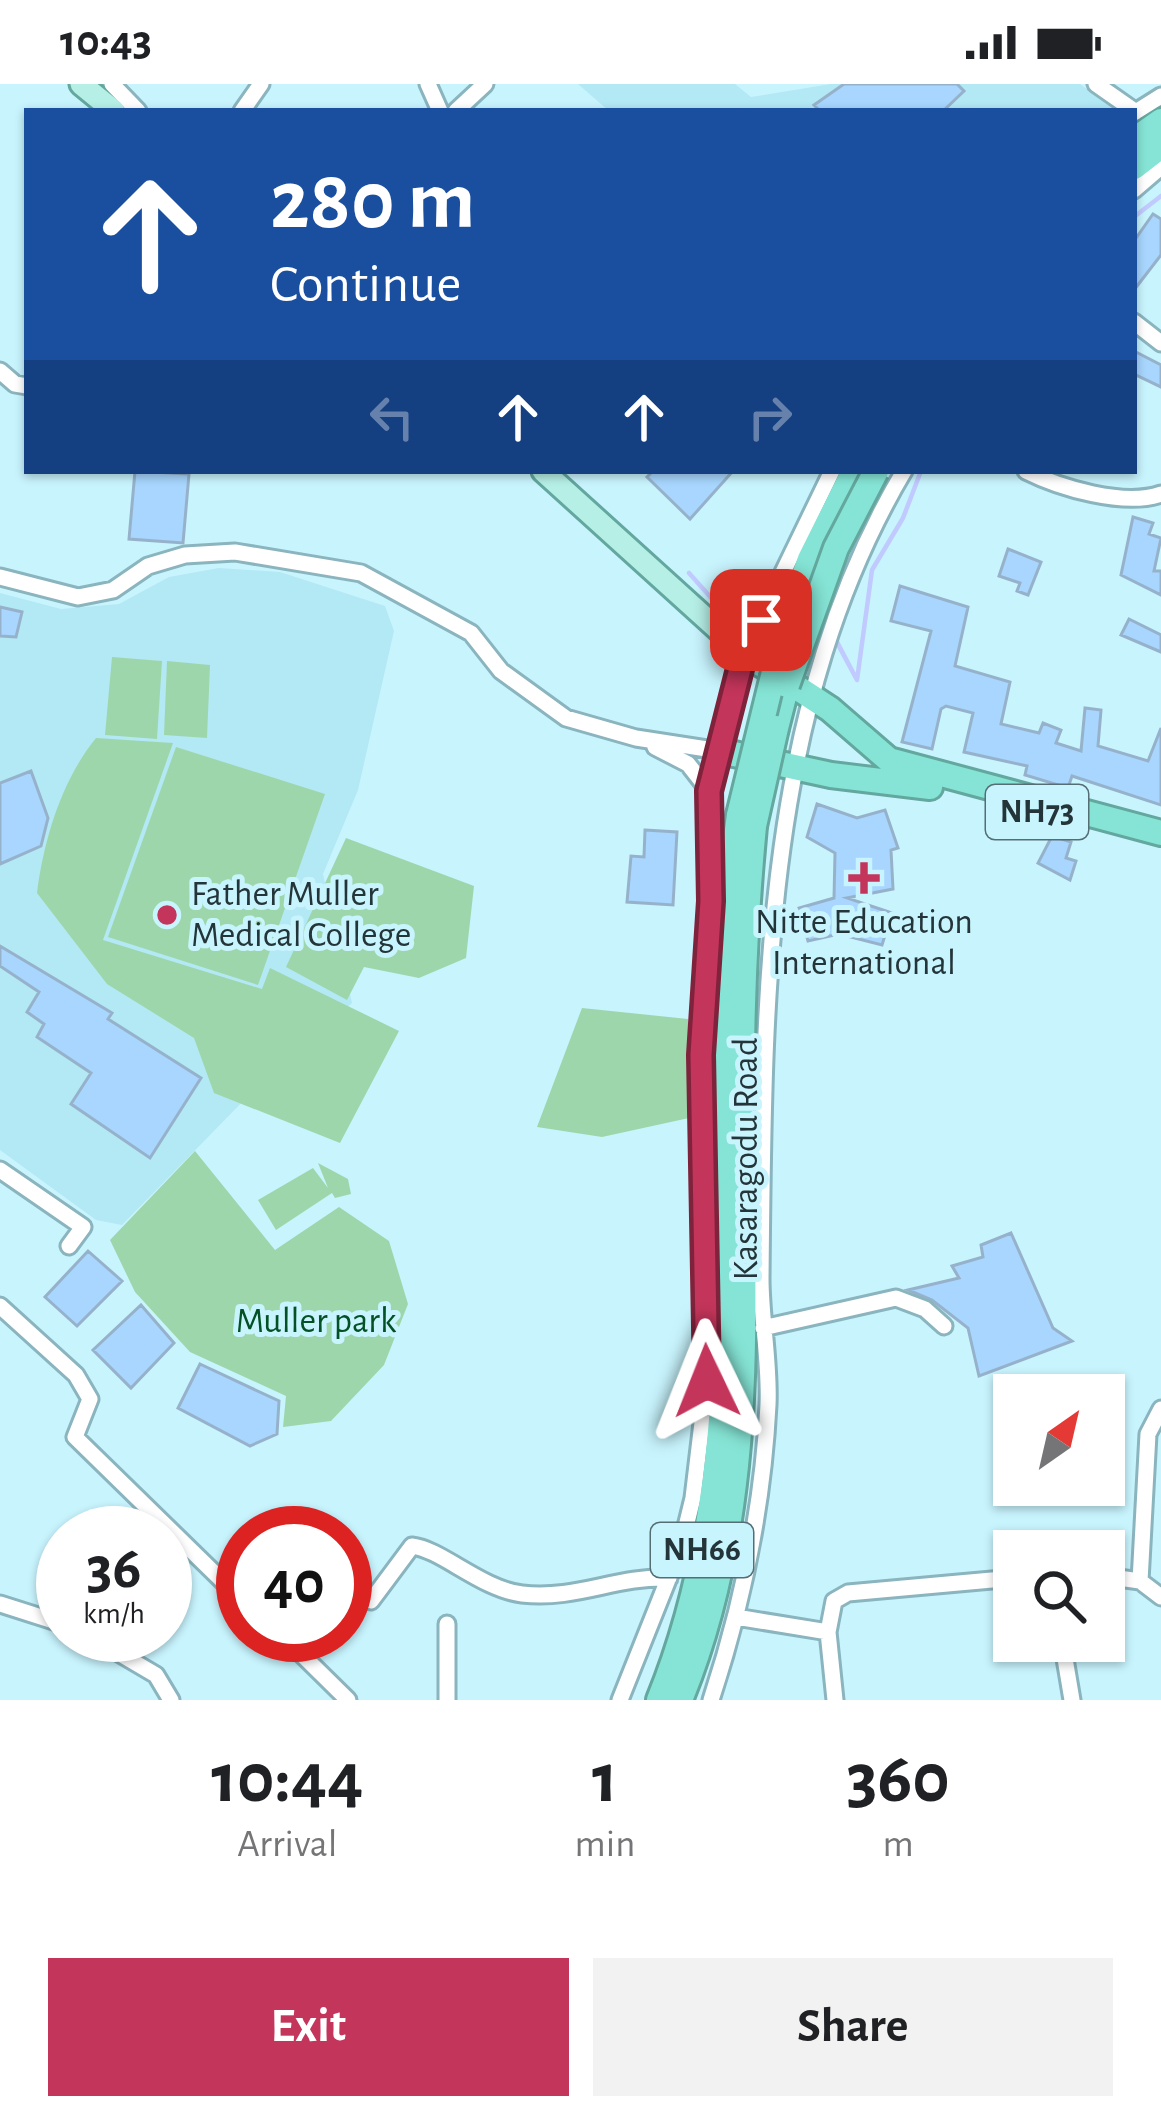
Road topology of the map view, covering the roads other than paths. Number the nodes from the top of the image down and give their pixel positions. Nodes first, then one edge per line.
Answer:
1 (81, 84) edge
2 (112, 84) edge
3 (485, 84) edge
4 (1096, 84) edge
5 (110, 108) edge
6 (136, 108) edge
7 (459, 108) edge
8 (1128, 108) edge
9 (1161, 146) edge
10 (1137, 165) edge
11 (1161, 167) edge
12 (1137, 187) edge
13 (1137, 324) edge
14 (1161, 343) edge
15 (546, 474) edge
16 (831, 474) edge
17 (852, 474) edge
18 (874, 474) edge
19 (903, 474) edge
20 (1032, 474) edge
21 (1161, 494) edge
22 (0, 577) edge
23 (744, 653) junction
24 (812, 697) junction
25 (636, 738) junction
26 (719, 751) junction
27 (799, 767) junction
28 (709, 791) junction
29 (747, 821) junction
30 (1161, 833) edge
31 (1161, 849) edge
32 (0, 1170) edge
33 (69, 1246) dead end
34 (0, 1306) edge
35 (944, 1326) dead end
36 (763, 1328) junction
37 (1161, 1409) edge
38 (216, 1575) edge
39 (669, 1578) junction
40 (1125, 1579) edge
41 (993, 1580) edge
42 (1141, 1581) junction
43 (1161, 1597) edge
44 (372, 1600) edge
45 (0, 1604) edge
46 (36, 1615) edge
47 (736, 1617) junction
48 (447, 1624) dead end
49 (828, 1632) junction
50 (133, 1662) edge
51 (309, 1662) edge
52 (1066, 1662) edge
53 (171, 1700) edge
54 (348, 1700) edge
55 (447, 1700) edge
56 (620, 1700) edge
57 (659, 1700) edge
58 (680, 1700) edge
59 (711, 1700) edge
60 (835, 1700) edge
61 (1072, 1700) edge

1 - 5 main road
2 - 6 street
3 - 7 street
4 - 8 street
9 - 10 highway
11 - 12 street
13 - 14 street
15 - 23 main road
16 - 23 street
17 - 29 highway, NH66, bridge
18 - 29 highway, NH66, bridge
19 - 24 street
20 - 21 street
22 - 25 street
23 - 24 highway, NH73
23 - 26 street
24 - 27 street
24 - 30 highway, NH73
25 - 26 street
25 - 28 street
26 - 27 highway, NH73
26 - 28 street
27 - 31 highway, NH73
27 - 36 street
28 - 39 street
29 - 57 highway, Kasaragodu Road / NH66
29 - 58 highway, Kasaragodu Road / NH66
32 - 33 street
34 - 38 street
35 - 36 street
36 - 47 street
37 - 42 street
39 - 44 street
39 - 56 street
40 - 42 street
41 - 49 street
42 - 43 street
45 - 46 street
47 - 49 street
47 - 59 street
48 - 55 street
49 - 60 street
50 - 53 street
51 - 54 street
52 - 61 street

